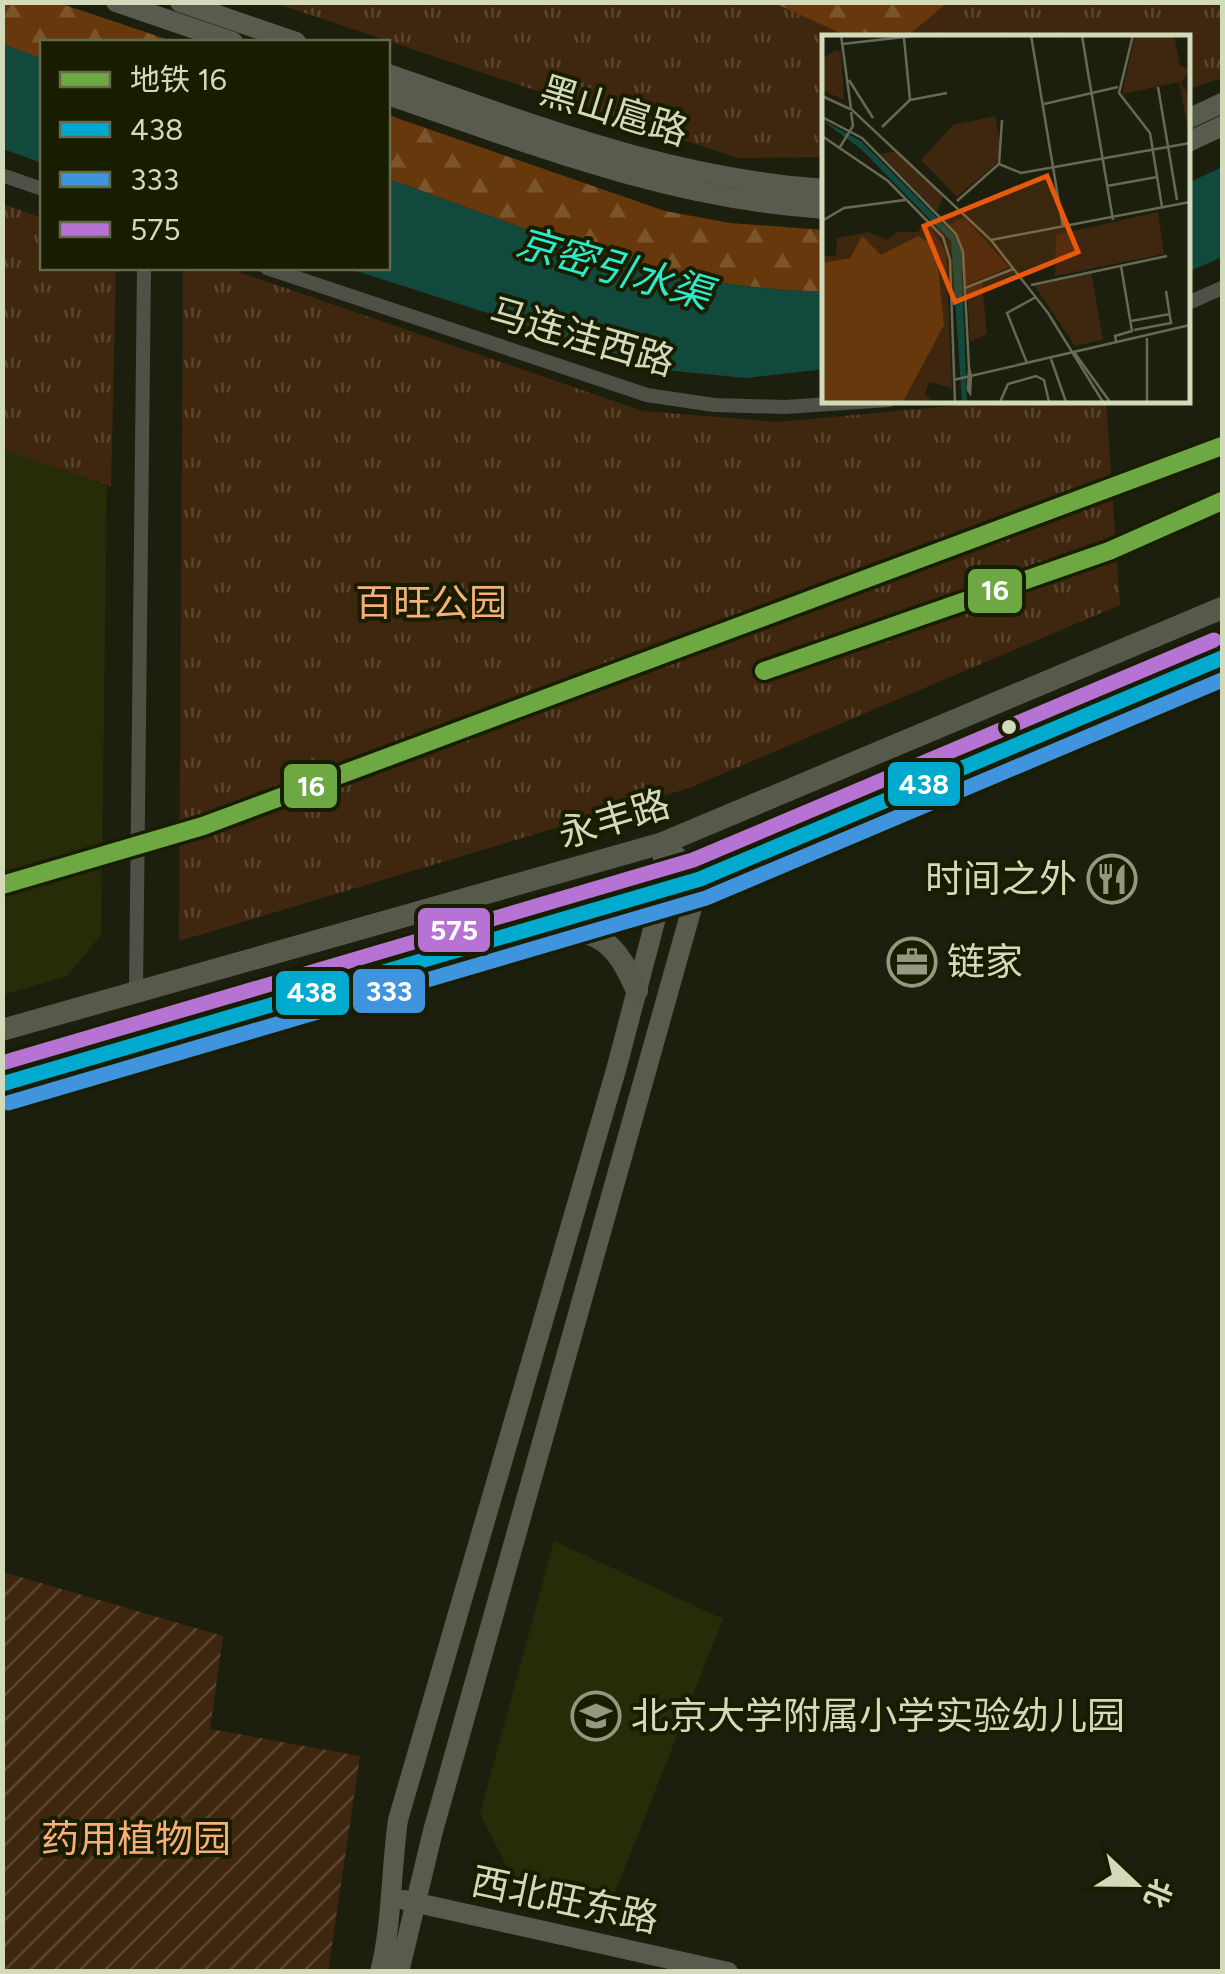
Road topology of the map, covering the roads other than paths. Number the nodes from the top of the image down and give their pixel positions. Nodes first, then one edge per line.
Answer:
1 (116, 2) edge
2 (180, 2) edge
3 (227, 40) edge
4 (290, 40) edge
5 (390, 75) edge
6 (390, 96) edge
7 (1222, 104) edge
8 (1190, 118) edge
9 (1222, 126) edge
10 (1190, 141) edge
11 (2, 175) edge
12 (40, 188) edge
13 (822, 188) edge
14 (822, 209) edge
15 (144, 270) edge
16 (273, 270) edge
17 (1222, 288) edge
18 (1190, 302) edge
19 (859, 402) edge
20 (1222, 608) edge
21 (1222, 658) edge
22 (663, 844) junction
23 (700, 879) junction
24 (664, 891) junction
25 (528, 928) junction
26 (136, 990) junction
27 (637, 992) junction
28 (2, 1030) edge
29 (2, 1084) edge
30 (388, 1896) junction
31 (415, 1903) junction
32 (380, 1972) edge
33 (399, 1972) edge
34 (728, 1972) edge

1 - 3 street
2 - 4 street
5 - 13 street, 黑山扈路
6 - 14 street, 黑山扈路
7 - 8 street
9 - 10 street
11 - 12 street
15 - 26 street
16 - 19 street, 马连洼西路
17 - 18 street
20 - 22 main road, 永丰路
21 - 23 main road
22 - 23 street
22 - 24 street
22 - 26 main road, 永丰路
23 - 24 main road
23 - 31 street
24 - 25 main road
24 - 27 street
25 - 27 main road
25 - 29 main road
26 - 28 main road, 永丰路
27 - 30 street
30 - 31 street, 西北旺东路
30 - 32 street
31 - 33 street
31 - 34 street, 西北旺东路

